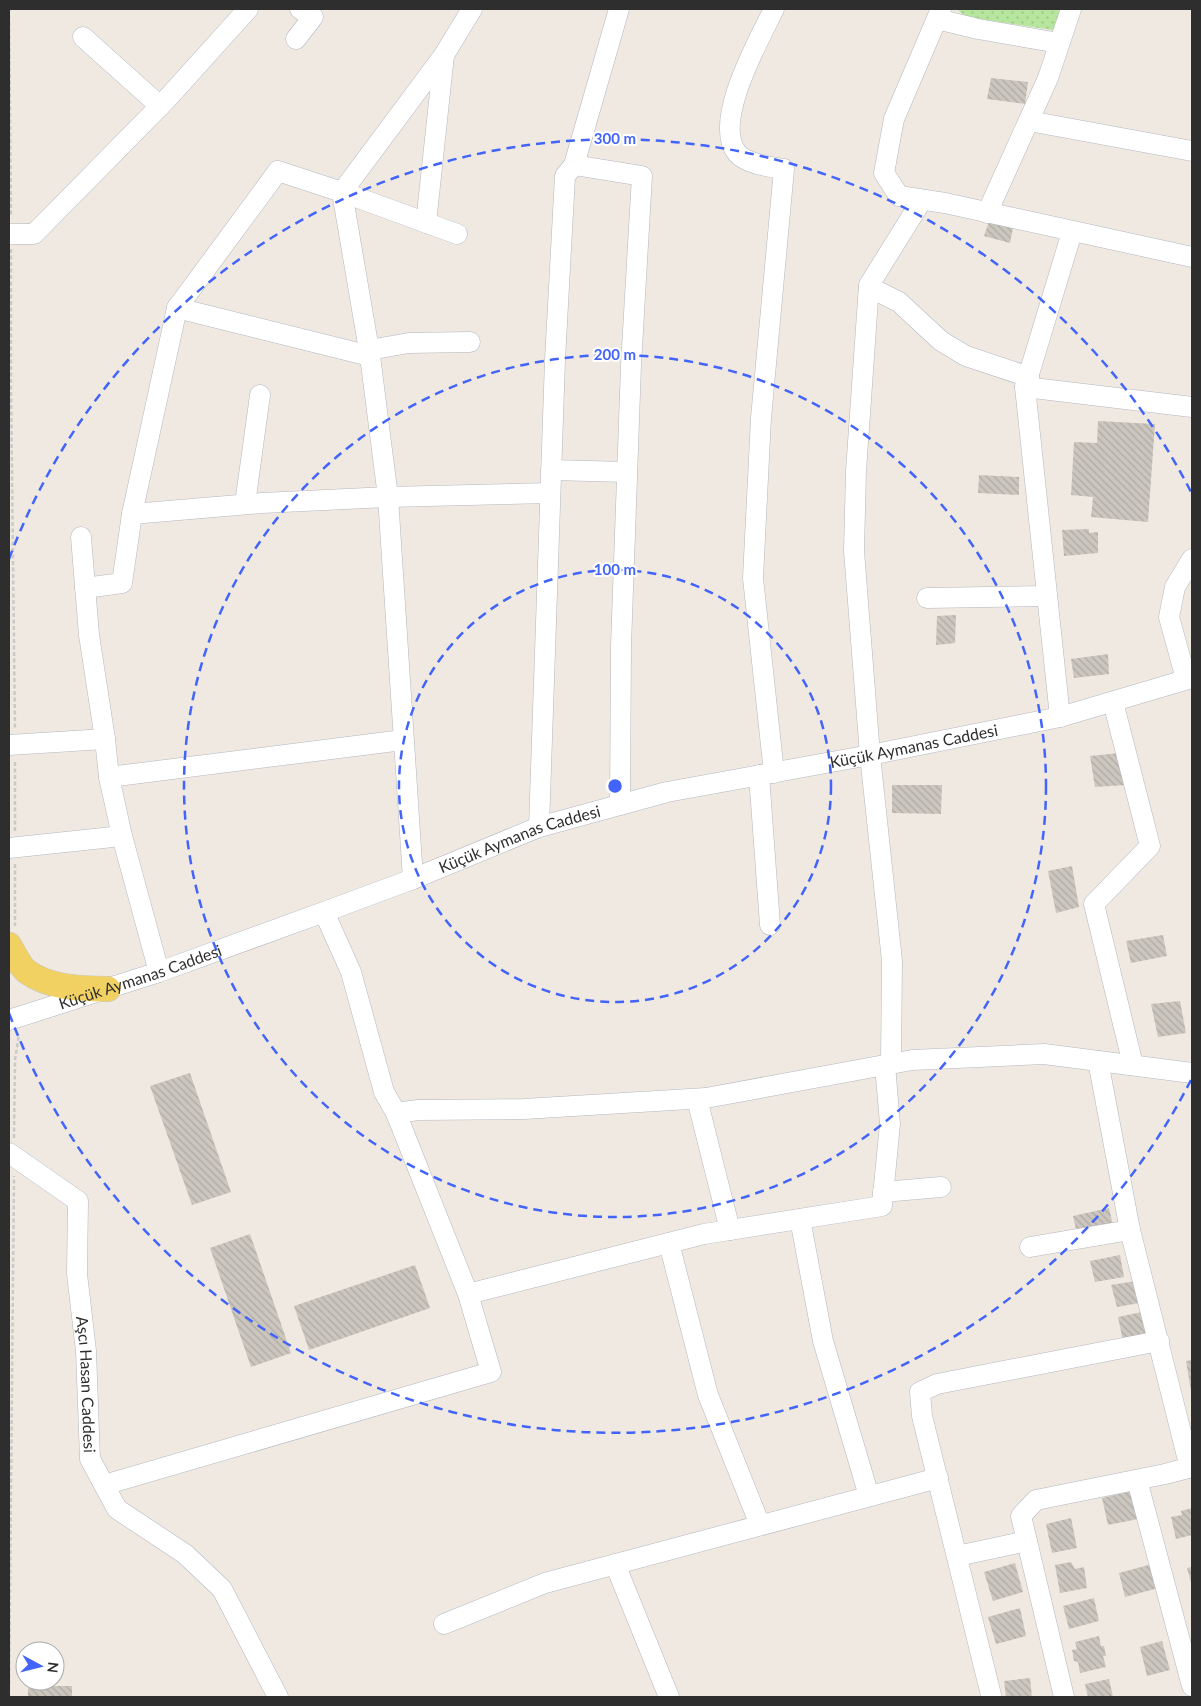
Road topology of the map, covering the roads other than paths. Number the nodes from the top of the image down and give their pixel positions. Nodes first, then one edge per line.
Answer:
1 (248, 9) edge
2 (300, 9) edge
3 (472, 9) edge
4 (619, 9) edge
5 (774, 9) edge
6 (1071, 9) edge
7 (939, 14) edge
8 (83, 37) dead end
9 (296, 40) dead end
10 (1059, 44) junction
11 (444, 55) junction
12 (160, 106) junction
13 (1029, 121) junction
14 (1192, 151) edge
15 (574, 165) junction
16 (342, 192) junction
17 (922, 200) junction
18 (987, 213) junction
19 (426, 223) junction
20 (1072, 232) junction
21 (9, 234) edge
22 (457, 234) dead end
23 (1192, 257) edge
24 (869, 287) junction
25 (177, 308) junction
26 (470, 342) dead end
27 (369, 353) junction
28 (1027, 382) junction
29 (260, 395) dead end
30 (1192, 407) edge
31 (551, 470) junction
32 (627, 472) junction
33 (550, 494) junction
34 (388, 498) junction
35 (245, 504) junction
36 (132, 514) junction
37 (81, 537) dead end
38 (1192, 559) edge
39 (85, 588) junction
40 (1048, 596) junction
41 (927, 598) dead end
42 (1189, 678) edge
43 (1113, 702) junction
44 (1060, 717) junction
45 (105, 739) junction
46 (403, 740) junction
47 (9, 745) edge
48 (870, 756) junction
49 (766, 774) junction
50 (109, 777) junction
51 (620, 805) junction
52 (539, 827) junction
53 (122, 836) junction
54 (9, 848) edge
55 (413, 879) junction
56 (324, 912) junction
57 (770, 925) dead end
58 (9, 945) edge
59 (159, 972) junction
60 (108, 989) junction
61 (9, 1020) edge
62 (1098, 1061) junction
63 (888, 1064) junction
64 (1133, 1065) junction
65 (1192, 1073) edge
66 (697, 1098) junction
67 (396, 1113) junction
68 (9, 1154) edge
69 (941, 1187) dead end
70 (883, 1192) junction
71 (800, 1219) junction
72 (730, 1230) junction
73 (1130, 1230) junction
74 (669, 1243) junction
75 (1030, 1247) dead end
76 (468, 1294) junction
77 (1159, 1341) junction
78 (1191, 1468) edge
79 (938, 1478) junction
80 (1137, 1480) junction
81 (104, 1484) junction
82 (869, 1496) junction
83 (760, 1525) junction
84 (1027, 1541) junction
85 (957, 1556) junction
86 (615, 1564) junction
87 (444, 1624) dead end
88 (1192, 1686) edge
89 (991, 1695) dead end
90 (278, 1697) edge
91 (669, 1697) edge
92 (1064, 1697) edge

1 - 12 street
2 - 9 street
3 - 11 street
4 - 15 street
5 - 49 street
6 - 10 street
7 - 10 street
7 - 17 street
8 - 12 street
10 - 13 street
11 - 16 street
11 - 19 street
12 - 21 street
13 - 14 street
13 - 18 street
15 - 31 street
15 - 32 street
16 - 19 street
16 - 25 street
16 - 27 street
17 - 18 street
17 - 24 street
18 - 20 street
19 - 22 street
20 - 23 street
20 - 28 street
24 - 28 street
24 - 48 street
25 - 27 street
25 - 36 street
26 - 27 street
27 - 34 street
28 - 30 street
28 - 40 street
29 - 35 street
31 - 32 street
31 - 33 street
32 - 51 street
33 - 34 street
33 - 52 street
34 - 35 street
34 - 46 street
35 - 36 street
36 - 39 street
37 - 39 street
38 - 42 street
39 - 45 street
40 - 41 street
40 - 44 street
42 - 43 street, Küçük Aymanas Caddesi
43 - 44 street, Küçük Aymanas Caddesi
43 - 64 street
44 - 48 street, Küçük Aymanas Caddesi
45 - 47 street
45 - 50 street
46 - 50 street
46 - 55 street
48 - 49 street, Küçük Aymanas Caddesi
48 - 63 street
49 - 51 street, Küçük Aymanas Caddesi
49 - 57 street
50 - 53 street
51 - 52 street, Küçük Aymanas Caddesi
52 - 55 street, Küçük Aymanas Caddesi
53 - 54 street
53 - 59 street
55 - 56 street, Küçük Aymanas Caddesi
56 - 59 street, Küçük Aymanas Caddesi
56 - 67 street
58 - 60 main road
59 - 60 street, Küçük Aymanas Caddesi
60 - 61 street, Küçük Aymanas Caddesi
62 - 63 street
62 - 64 street
62 - 73 street
63 - 66 street
63 - 70 street
64 - 65 street
66 - 67 street
66 - 72 street
67 - 76 street
68 - 81 street, Aşcı Hasan Caddesi
69 - 70 street
70 - 71 street
71 - 72 street
71 - 82 street
72 - 74 street
73 - 75 street
73 - 77 street
74 - 76 street
74 - 83 street
76 - 81 street
77 - 78 street
77 - 79 street
78 - 80 street
79 - 82 street
79 - 85 street
80 - 84 street
80 - 88 street
81 - 90 street, Aşcı Hasan Caddesi
82 - 83 street
83 - 86 street
84 - 85 street
84 - 92 street
85 - 89 street
86 - 87 street
86 - 91 street

